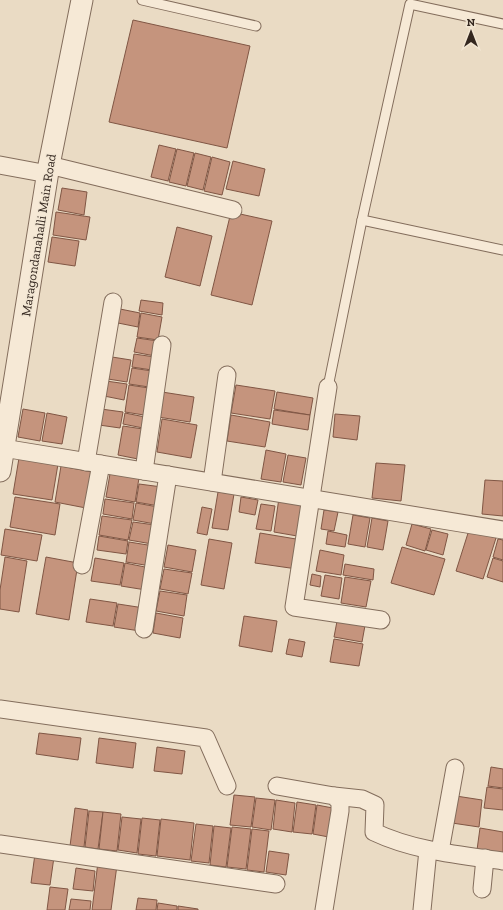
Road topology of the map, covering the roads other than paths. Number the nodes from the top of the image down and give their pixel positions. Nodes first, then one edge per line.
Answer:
1 (82, 0) edge
2 (142, 0) edge
3 (503, 24) edge
4 (256, 26) dead end
5 (0, 165) edge
6 (49, 169) junction
7 (233, 210) dead end
8 (362, 220) junction
9 (503, 250) edge
10 (113, 302) dead end
11 (162, 345) dead end
12 (227, 375) dead end
13 (328, 387) joint
14 (2, 448) edge
15 (93, 463) junction
16 (144, 471) junction
17 (0, 472) edge
18 (168, 475) junction
19 (212, 482) junction
20 (311, 498) junction
21 (503, 530) edge
22 (82, 564) dead end
23 (381, 620) dead end
24 (144, 629) dead end
25 (0, 710) edge
26 (455, 768) dead end
27 (227, 786) dead end
28 (277, 786) dead end
29 (334, 796) junction
30 (0, 844) edge
31 (434, 851) junction
32 (485, 858) junction
33 (503, 861) edge
34 (276, 884) dead end
35 (482, 889) dead end
36 (324, 910) edge
37 (422, 910) edge

1 - 6 street, Maragondanahalli Main Road
2 - 4 lane
3 - 8 lane
5 - 6 street
6 - 7 street
6 - 14 street, Maragondanahalli Main Road
8 - 9 lane
8 - 13 lane
10 - 15 street
11 - 16 street
12 - 19 street
13 - 20 street
14 - 15 street
14 - 17 street, Maragondanahalli Main Road
15 - 16 street
15 - 22 street
16 - 18 street
18 - 19 street
18 - 24 street
19 - 20 street
20 - 21 street
20 - 23 street
25 - 27 street
26 - 31 street
28 - 29 street
29 - 31 street
29 - 36 street
30 - 34 street
31 - 32 street
31 - 37 street
32 - 33 street
32 - 35 street

